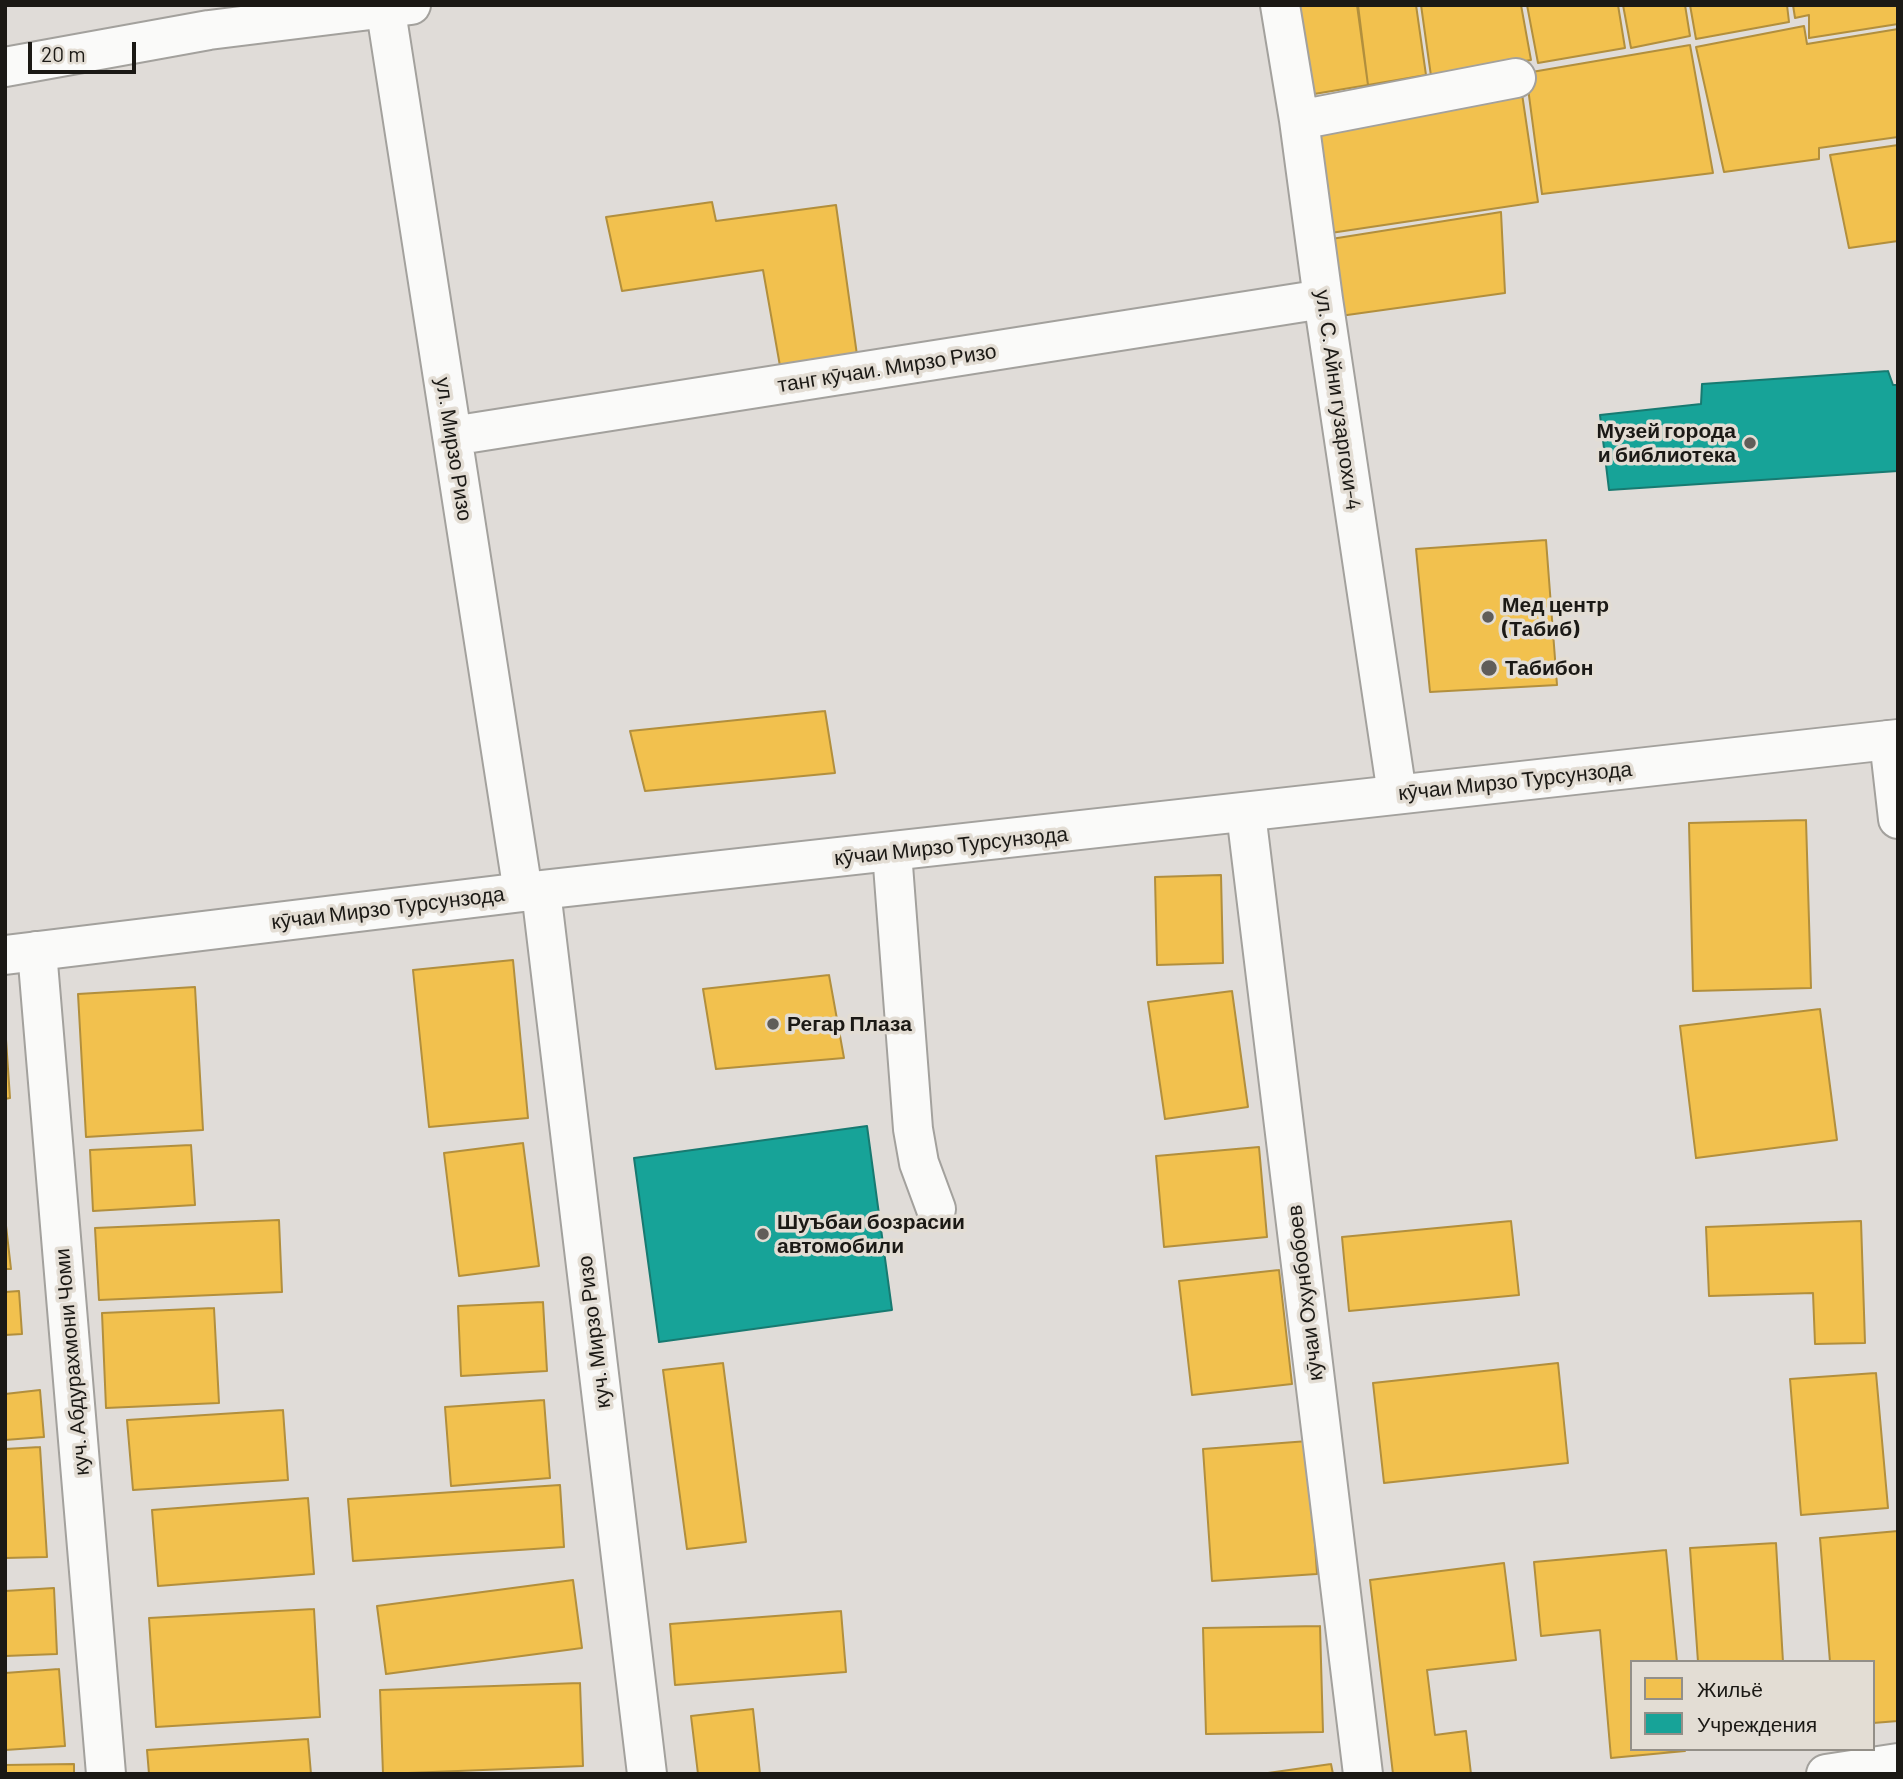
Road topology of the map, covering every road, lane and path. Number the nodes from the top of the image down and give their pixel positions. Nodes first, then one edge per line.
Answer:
1 (1280, 5) edge
2 (394, 7) edge
3 (5, 67) edge
4 (1516, 78) dead end
5 (1300, 120) junction
6 (1323, 299) junction
7 (452, 436) junction
8 (1893, 739) edge
9 (1397, 794) junction
10 (1246, 813) junction
11 (1898, 820) edge
12 (892, 852) junction
13 (532, 892) junction
14 (21, 953) edge
15 (936, 1209) dead end
16 (1898, 1763) edge
17 (106, 1774) edge
18 (647, 1774) edge
19 (1363, 1774) edge
20 (1826, 1774) edge

1 - 5 street, ул. С. Айни гузаргохи-4
2 - 3 street
2 - 7 street, ул. Мирзо Ризо
4 - 5 street
5 - 6 street, ул. С. Айни гузаргохи-4
6 - 7 street, танг кӯчаи. Мирзо Ризо
6 - 9 street, ул. С. Айни гузаргохи-4
7 - 13 street, ул. Мирзо Ризо
8 - 9 street, кӯчаи Мирзо Турсунзода
8 - 11 street
9 - 10 street, кӯчаи Мирзо Турсунзода
10 - 12 street, кӯчаи Мирзо Турсунзода
10 - 19 street, кӯчаи Охунбобоев
12 - 13 street, кӯчаи Мирзо Турсунзода
12 - 15 street
13 - 14 street, кӯчаи Мирзо Турсунзода
13 - 18 street, куч. Мирзо Ризо
14 - 17 street, куч. Абдурахмони Чоми
16 - 20 street

